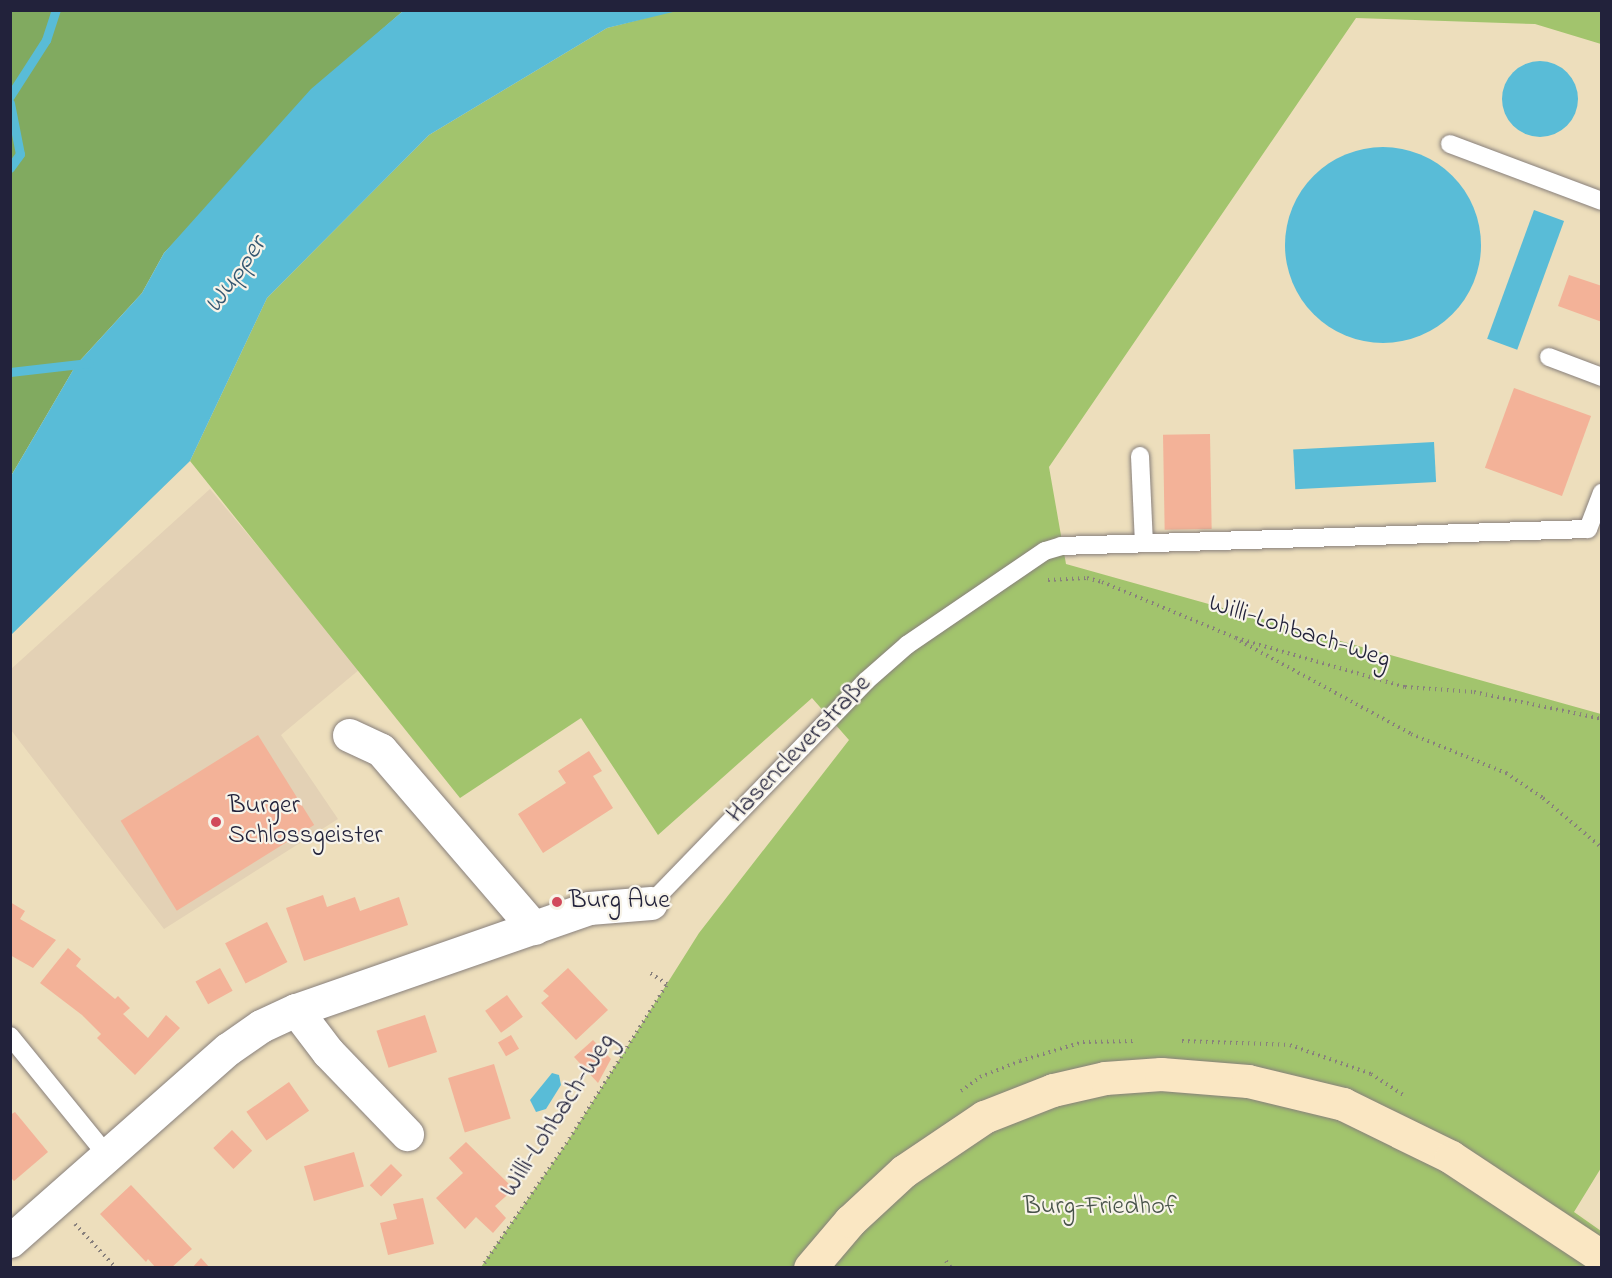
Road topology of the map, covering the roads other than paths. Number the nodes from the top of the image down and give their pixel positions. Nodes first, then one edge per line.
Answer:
1 (1450, 144) dead end
2 (1602, 201) edge
3 (1549, 357) dead end
4 (1602, 377) edge
5 (1140, 456) dead end
6 (1602, 493) edge
7 (1144, 543) junction
8 (349, 735) dead end
9 (651, 903) joint
10 (534, 928) junction
11 (296, 1010) junction
12 (10, 1036) edge
13 (407, 1134) dead end
14 (106, 1154) junction
15 (10, 1240) edge
16 (1602, 1257) edge
17 (810, 1268) edge

1 - 2 lane
3 - 4 lane
5 - 7 lane
6 - 7 lane
7 - 9 lane, Hasencleverstraße
8 - 10 street
9 - 10 street, Hasencleverstraße
10 - 11 street, Hasencleverstraße
11 - 13 street
11 - 14 street, Hasencleverstraße
12 - 14 lane
14 - 15 street, Hasencleverstraße
16 - 17 main road

